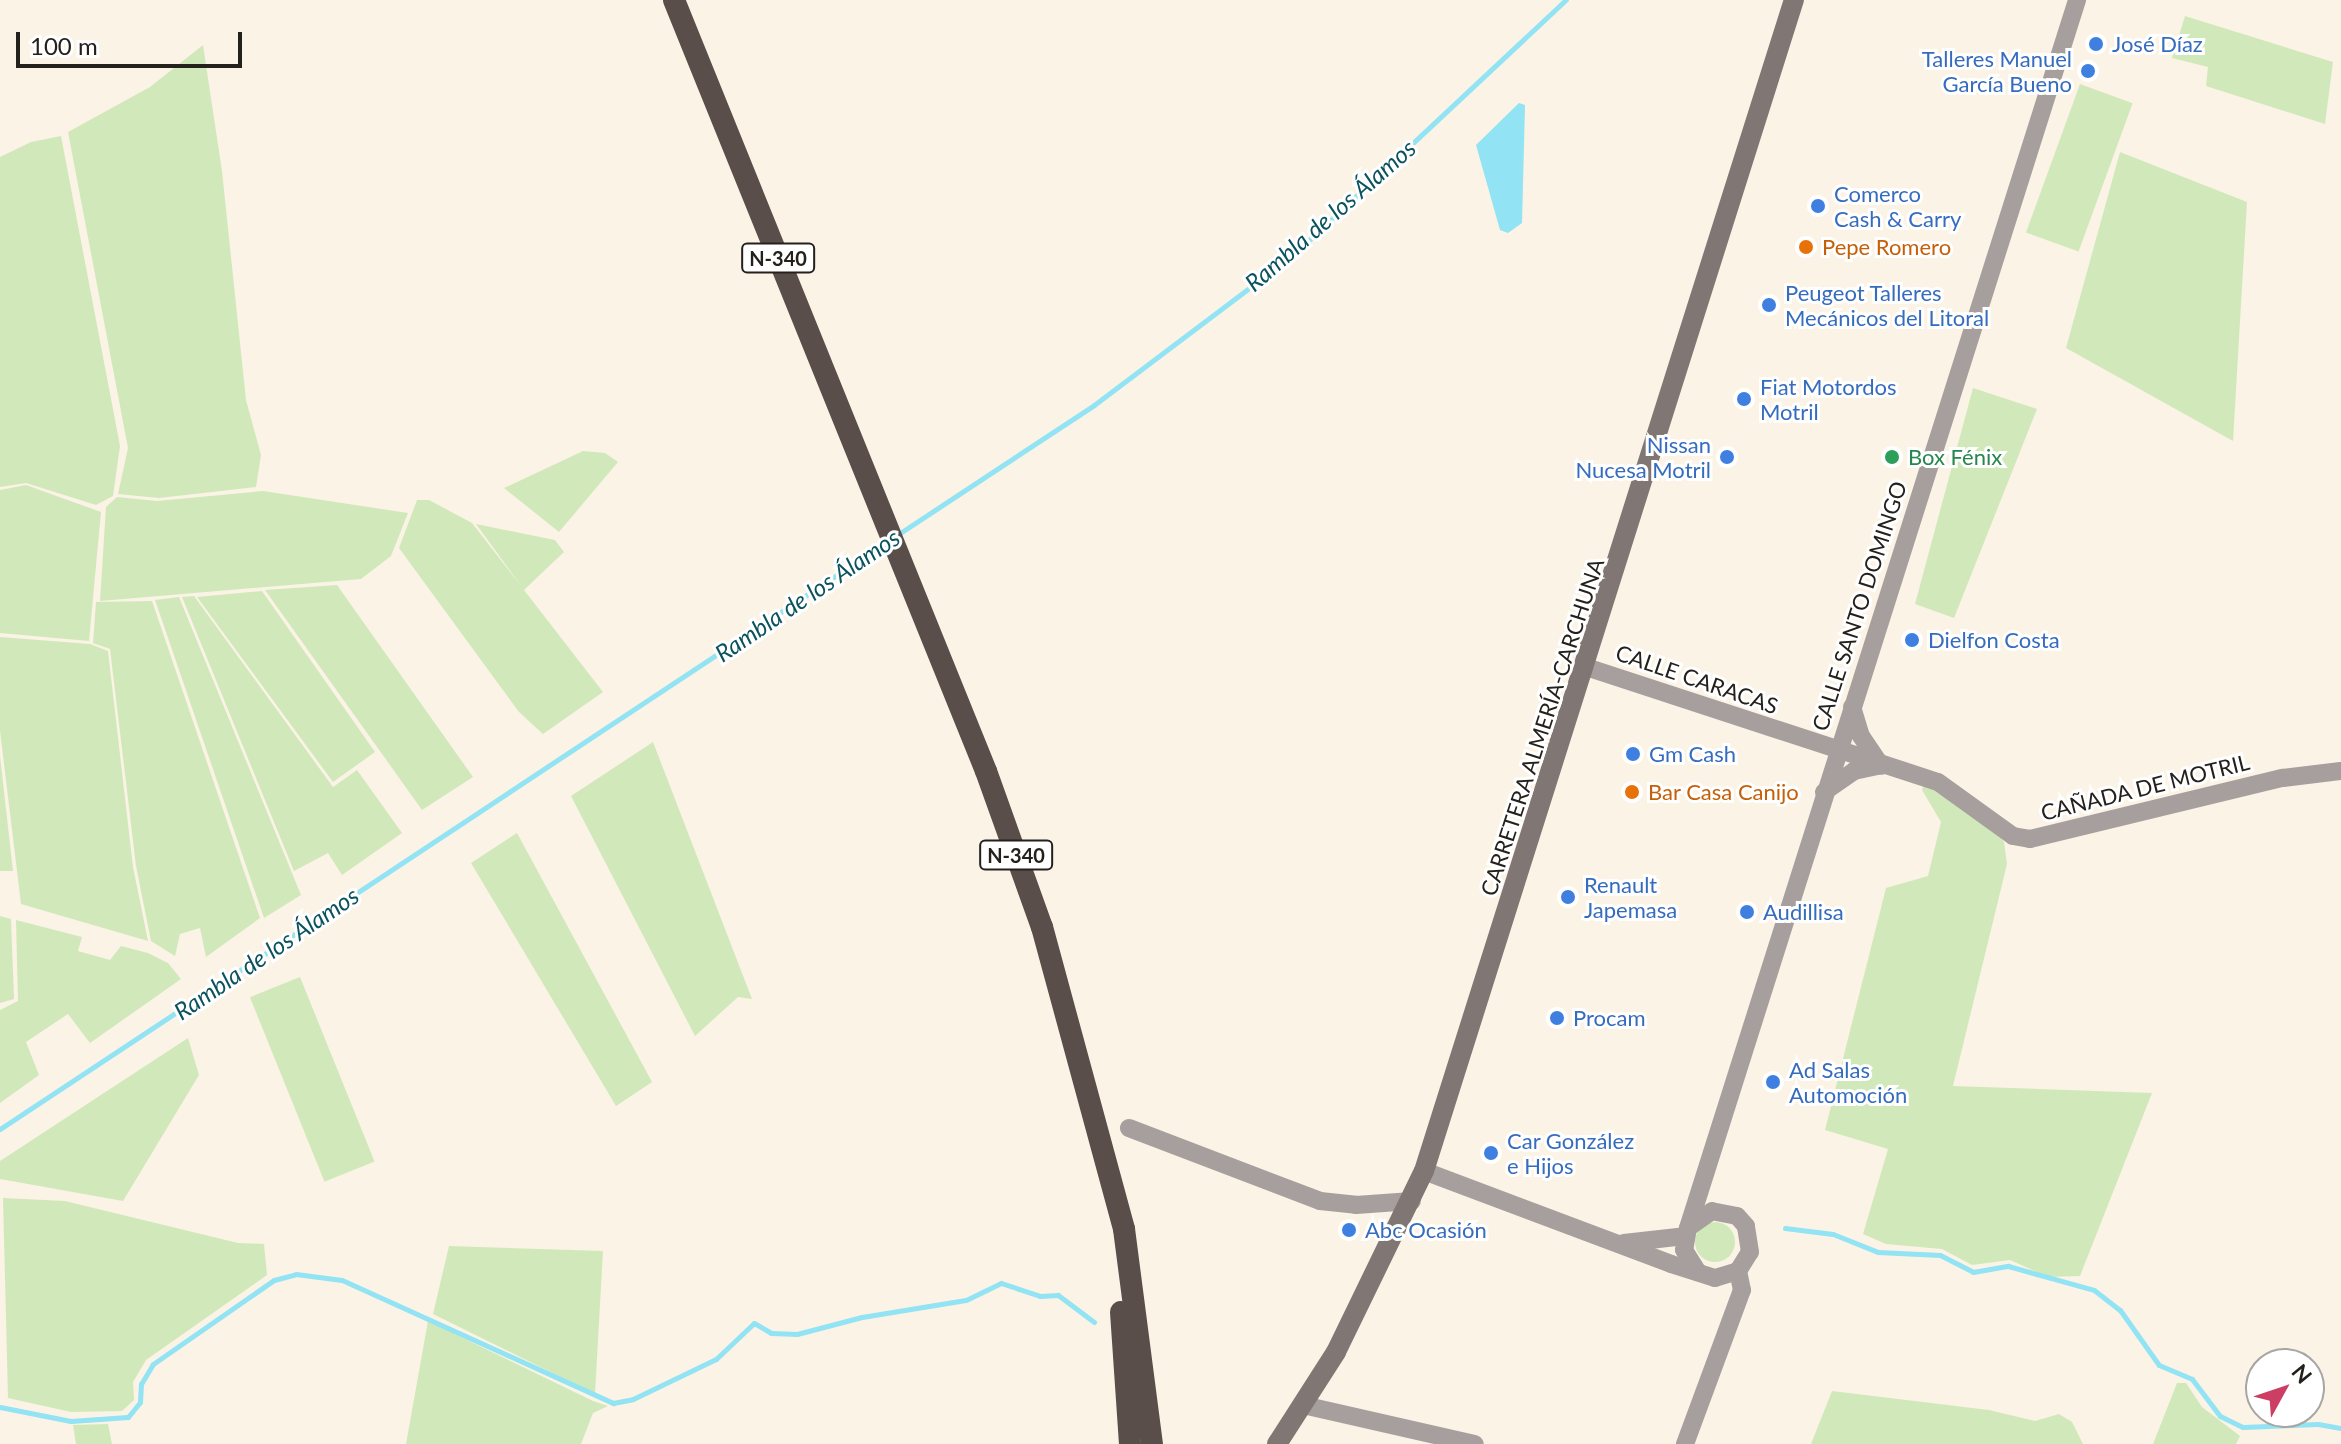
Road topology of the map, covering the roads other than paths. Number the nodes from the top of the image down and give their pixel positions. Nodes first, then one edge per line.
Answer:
1 (674, 0) edge
2 (1794, 0) edge
3 (2077, 0) edge
4 (1586, 667) junction
5 (1852, 707) junction
6 (1798, 738) junction
7 (1837, 751) junction
8 (1881, 766) junction
9 (2341, 771) edge
10 (1824, 792) junction
11 (1129, 1128) dead end
12 (1104, 1155) junction
13 (1424, 1171) junction
14 (1704, 1181) junction
15 (1412, 1201) junction
16 (1712, 1211) junction
17 (1686, 1232) junction
18 (1619, 1244) junction
19 (1738, 1271) junction
20 (1698, 1272) junction
21 (1303, 1405) junction
22 (1130, 1444) edge
23 (1152, 1444) edge
24 (1277, 1444) edge
25 (1475, 1444) edge
26 (1685, 1444) edge

1 - 12 highway, N-340
2 - 4 main road, CARRETERA ALMERÍA-CARCHUNA
3 - 5 street, CALLE SANTO DOMINGO
4 - 6 street, CALLE CARACAS
4 - 13 main road, CARRETERA ALMERÍA-CARCHUNA
5 - 6 street
5 - 7 street, CALLE SANTO DOMINGO
5 - 8 street
6 - 7 street, CALLE CARACAS
6 - 10 street
7 - 8 street, CAÑADA DE MOTRIL
7 - 10 street, CALLE SANTO DOMINGO
8 - 9 street, CAÑADA DE MOTRIL
8 - 10 street
10 - 14 street, CALLE SANTO DOMINGO
11 - 15 street
12 - 22 highway, N-340
12 - 23 highway, N-340
13 - 15 main road, CARRETERA ALMERÍA-CARCHUNA
13 - 18 street
14 - 16 street
14 - 17 street, CALLE SANTO DOMINGO
15 - 21 main road, CARRETERA ALMERÍA-CARCHUNA
16 - 17 street
16 - 19 street
17 - 18 street
17 - 20 street
18 - 20 street
19 - 20 street
19 - 26 street
21 - 24 main road, CARRETERA ALMERÍA-CARCHUNA
21 - 25 street

